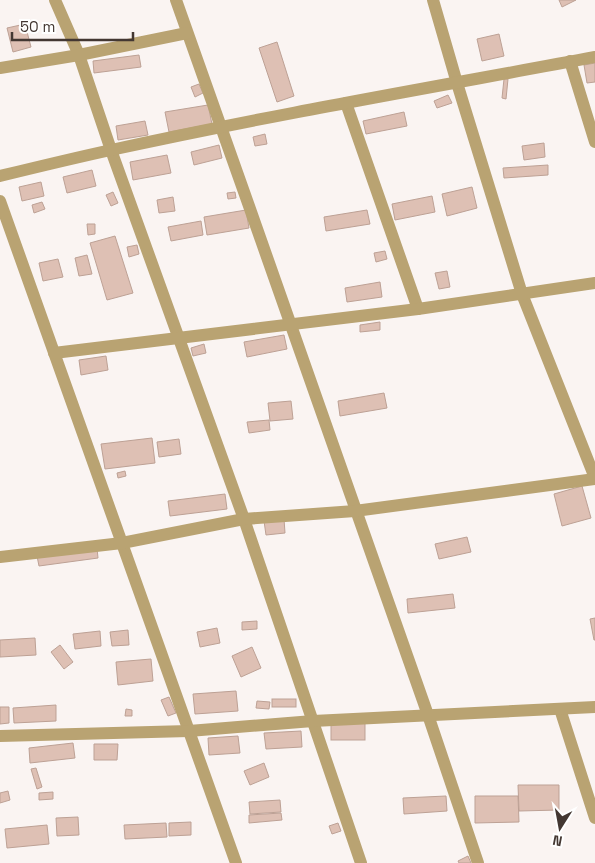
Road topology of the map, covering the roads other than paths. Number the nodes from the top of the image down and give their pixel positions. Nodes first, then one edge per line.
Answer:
1 (55, 0) edge
2 (176, 0) edge
3 (433, 0) edge
4 (187, 33) junction
5 (79, 54) junction
6 (595, 57) edge
7 (570, 61) junction
8 (0, 68) edge
9 (457, 82) junction
10 (346, 103) junction
11 (222, 128) junction
12 (595, 142) edge
13 (111, 150) junction
14 (0, 176) edge
15 (0, 201) edge
16 (595, 284) edge
17 (522, 294) junction
18 (418, 309) junction
19 (290, 324) junction
20 (178, 338) junction
21 (54, 353) junction
22 (595, 478) edge
23 (356, 511) junction
24 (244, 519) junction
25 (122, 543) junction
26 (0, 557) edge
27 (595, 707) edge
28 (560, 709) junction
29 (428, 715) junction
30 (313, 721) junction
31 (189, 731) junction
32 (0, 736) edge
33 (595, 818) edge
34 (236, 863) edge
35 (361, 863) edge
36 (478, 863) edge

1 - 5 street
2 - 4 street
3 - 9 street
4 - 5 street
4 - 11 street
5 - 8 street
5 - 13 street
6 - 7 street
7 - 9 street
7 - 12 street
9 - 10 street
9 - 17 street
10 - 11 street
10 - 18 street
11 - 13 street
11 - 19 street
13 - 14 street
13 - 20 street
15 - 21 street
16 - 17 street
17 - 18 street
17 - 22 street
18 - 19 street
19 - 20 street
19 - 23 street
20 - 21 street
20 - 24 street
21 - 25 street
22 - 23 street
23 - 24 street
23 - 29 street
24 - 25 street
24 - 30 street
25 - 26 street
25 - 31 street
27 - 28 street
28 - 29 street
28 - 33 street
29 - 30 street
29 - 36 street
30 - 31 street
30 - 35 street
31 - 32 street
31 - 34 street

